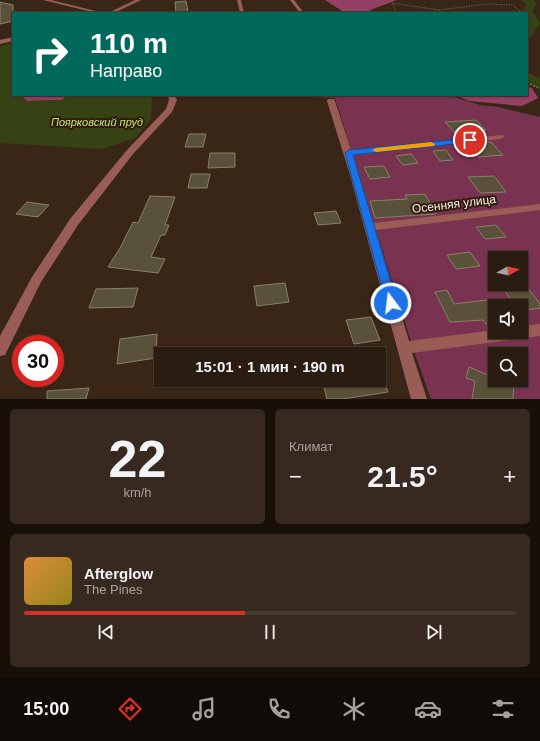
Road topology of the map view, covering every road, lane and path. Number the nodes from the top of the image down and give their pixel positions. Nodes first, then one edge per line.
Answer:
1 (45, 0) edge
2 (139, 0) edge
3 (239, 0) edge
4 (292, 0) edge
5 (98, 12) edge
6 (112, 12) edge
7 (242, 12) edge
8 (301, 12) edge
9 (396, 12) edge
10 (521, 12) edge
11 (12, 39) edge
12 (0, 42) edge
13 (528, 83) edge
14 (540, 88) edge
15 (171, 96) edge
16 (331, 101) dead end
17 (500, 137) dead end
18 (349, 153) junction
19 (540, 207) edge
20 (371, 226) junction
21 (540, 330) edge
22 (404, 348) junction
23 (0, 350) edge
24 (420, 399) edge

1 - 5 street
2 - 6 street
3 - 7 street
4 - 8 street
9 - 10 path
11 - 12 street
13 - 14 path
15 - 23 street
16 - 18 street
17 - 18 street
18 - 20 street
19 - 20 street, Осенняя улица
20 - 22 street
21 - 22 street
22 - 24 street

